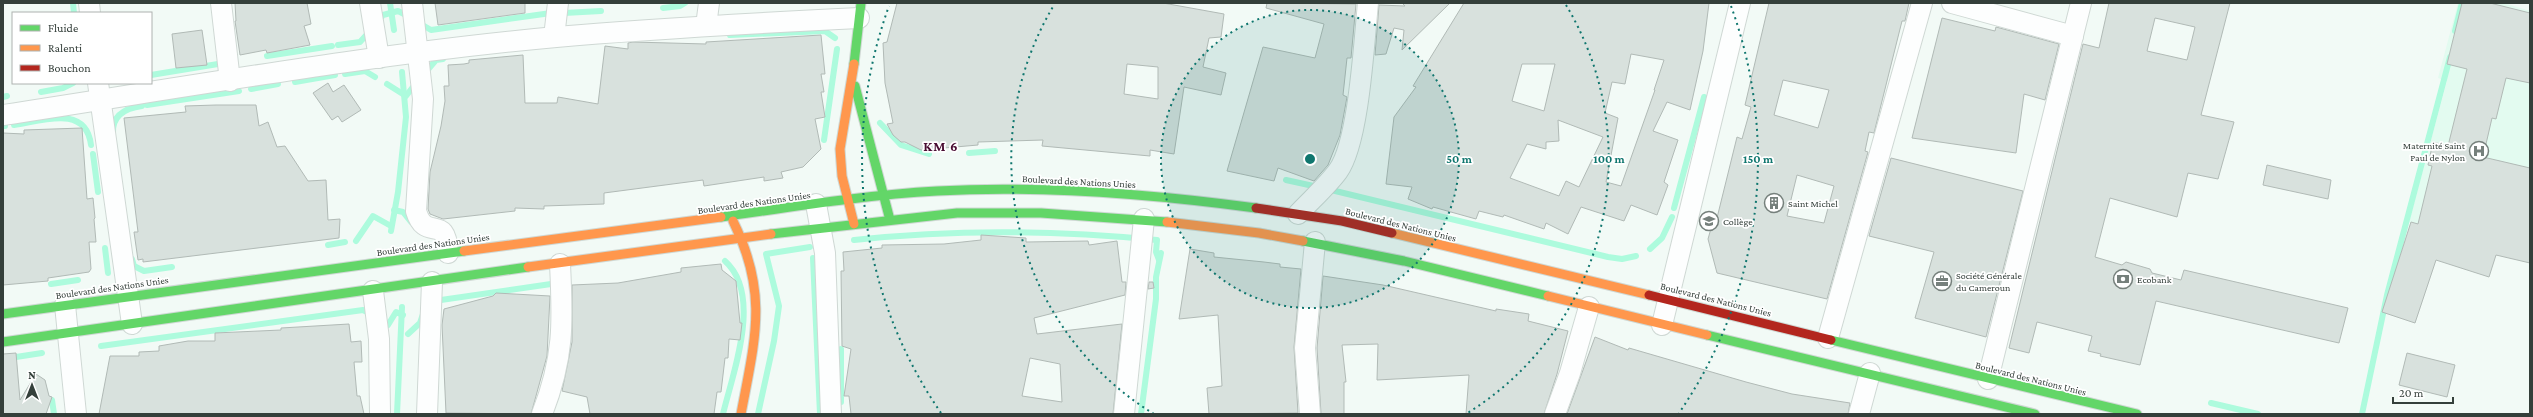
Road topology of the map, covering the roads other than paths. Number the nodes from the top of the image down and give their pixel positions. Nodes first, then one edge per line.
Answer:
1 (221, 3) edge
2 (370, 3) edge
3 (412, 3) edge
4 (558, 3) edge
5 (709, 3) edge
6 (1368, 3) edge
7 (1740, 3) edge
8 (1922, 3) edge
9 (1952, 3) edge
10 (2081, 3) edge
11 (860, 11) edge
12 (706, 26) junction
13 (2073, 36) junction
14 (554, 38) junction
15 (417, 54) junction
16 (379, 58) junction
17 (853, 77) junction
18 (230, 81) junction
19 (99, 92) edge
20 (3, 115) edge
21 (886, 194) junction
22 (848, 199) junction
23 (816, 204) junction
24 (1298, 214) junction
25 (731, 216) junction
26 (1144, 219) junction
27 (890, 220) junction
28 (854, 224) junction
29 (821, 228) junction
30 (741, 238) junction
31 (1315, 242) junction
32 (448, 253) junction
33 (560, 264) junction
34 (432, 282) junction
35 (373, 291) junction
36 (128, 296) junction
37 (1667, 299) junction
38 (65, 305) junction
39 (1589, 306) junction
40 (3, 314) edge
41 (132, 324) junction
42 (1662, 325) junction
43 (68, 333) junction
44 (1828, 338) junction
45 (3, 342) edge
46 (1870, 373) junction
47 (1988, 379) junction
48 (76, 414) edge
49 (380, 414) edge
50 (427, 414) edge
51 (542, 414) edge
52 (741, 414) edge
53 (831, 414) edge
54 (1124, 414) edge
55 (1310, 414) edge
56 (1555, 414) edge
57 (1859, 414) edge
58 (2035, 414) edge
59 (2137, 414) edge

1 - 18 street
2 - 16 street
3 - 15 street
4 - 14 street
5 - 12 street
6 - 24 street
7 - 37 street
8 - 44 street
9 - 13 street
10 - 13 street
11 - 12 street
11 - 17 main road
12 - 14 street
13 - 47 street
14 - 15 street
15 - 16 street
15 - 32 street
16 - 18 street
17 - 21 main road
17 - 22 main road
18 - 19 street
19 - 20 street
19 - 36 street
21 - 22 main road, Boulevard des Nations Unies
21 - 24 main road, Boulevard des Nations Unies
21 - 27 main road
22 - 23 main road, Boulevard des Nations Unies
22 - 28 main road
23 - 25 main road, Boulevard des Nations Unies
23 - 29 street
24 - 37 main road, Boulevard des Nations Unies
25 - 30 main road
25 - 32 main road, Boulevard des Nations Unies
26 - 27 main road
26 - 31 main road
26 - 54 street
27 - 28 main road
28 - 29 main road
29 - 30 main road
29 - 53 street
30 - 33 main road
30 - 52 main road
31 - 39 main road
31 - 55 street
32 - 36 main road, Boulevard des Nations Unies
33 - 34 main road
33 - 51 street
34 - 35 main road
34 - 50 street
35 - 41 main road
35 - 49 street
36 - 38 main road, Boulevard des Nations Unies
36 - 41 street
37 - 42 street
37 - 44 main road, Boulevard des Nations Unies
38 - 40 main road, Boulevard des Nations Unies
38 - 43 street
39 - 42 main road
39 - 56 street
41 - 43 main road
42 - 46 main road
43 - 45 main road
43 - 48 street
44 - 47 main road, Boulevard des Nations Unies
46 - 57 street
46 - 58 main road
47 - 59 main road, Boulevard des Nations Unies

